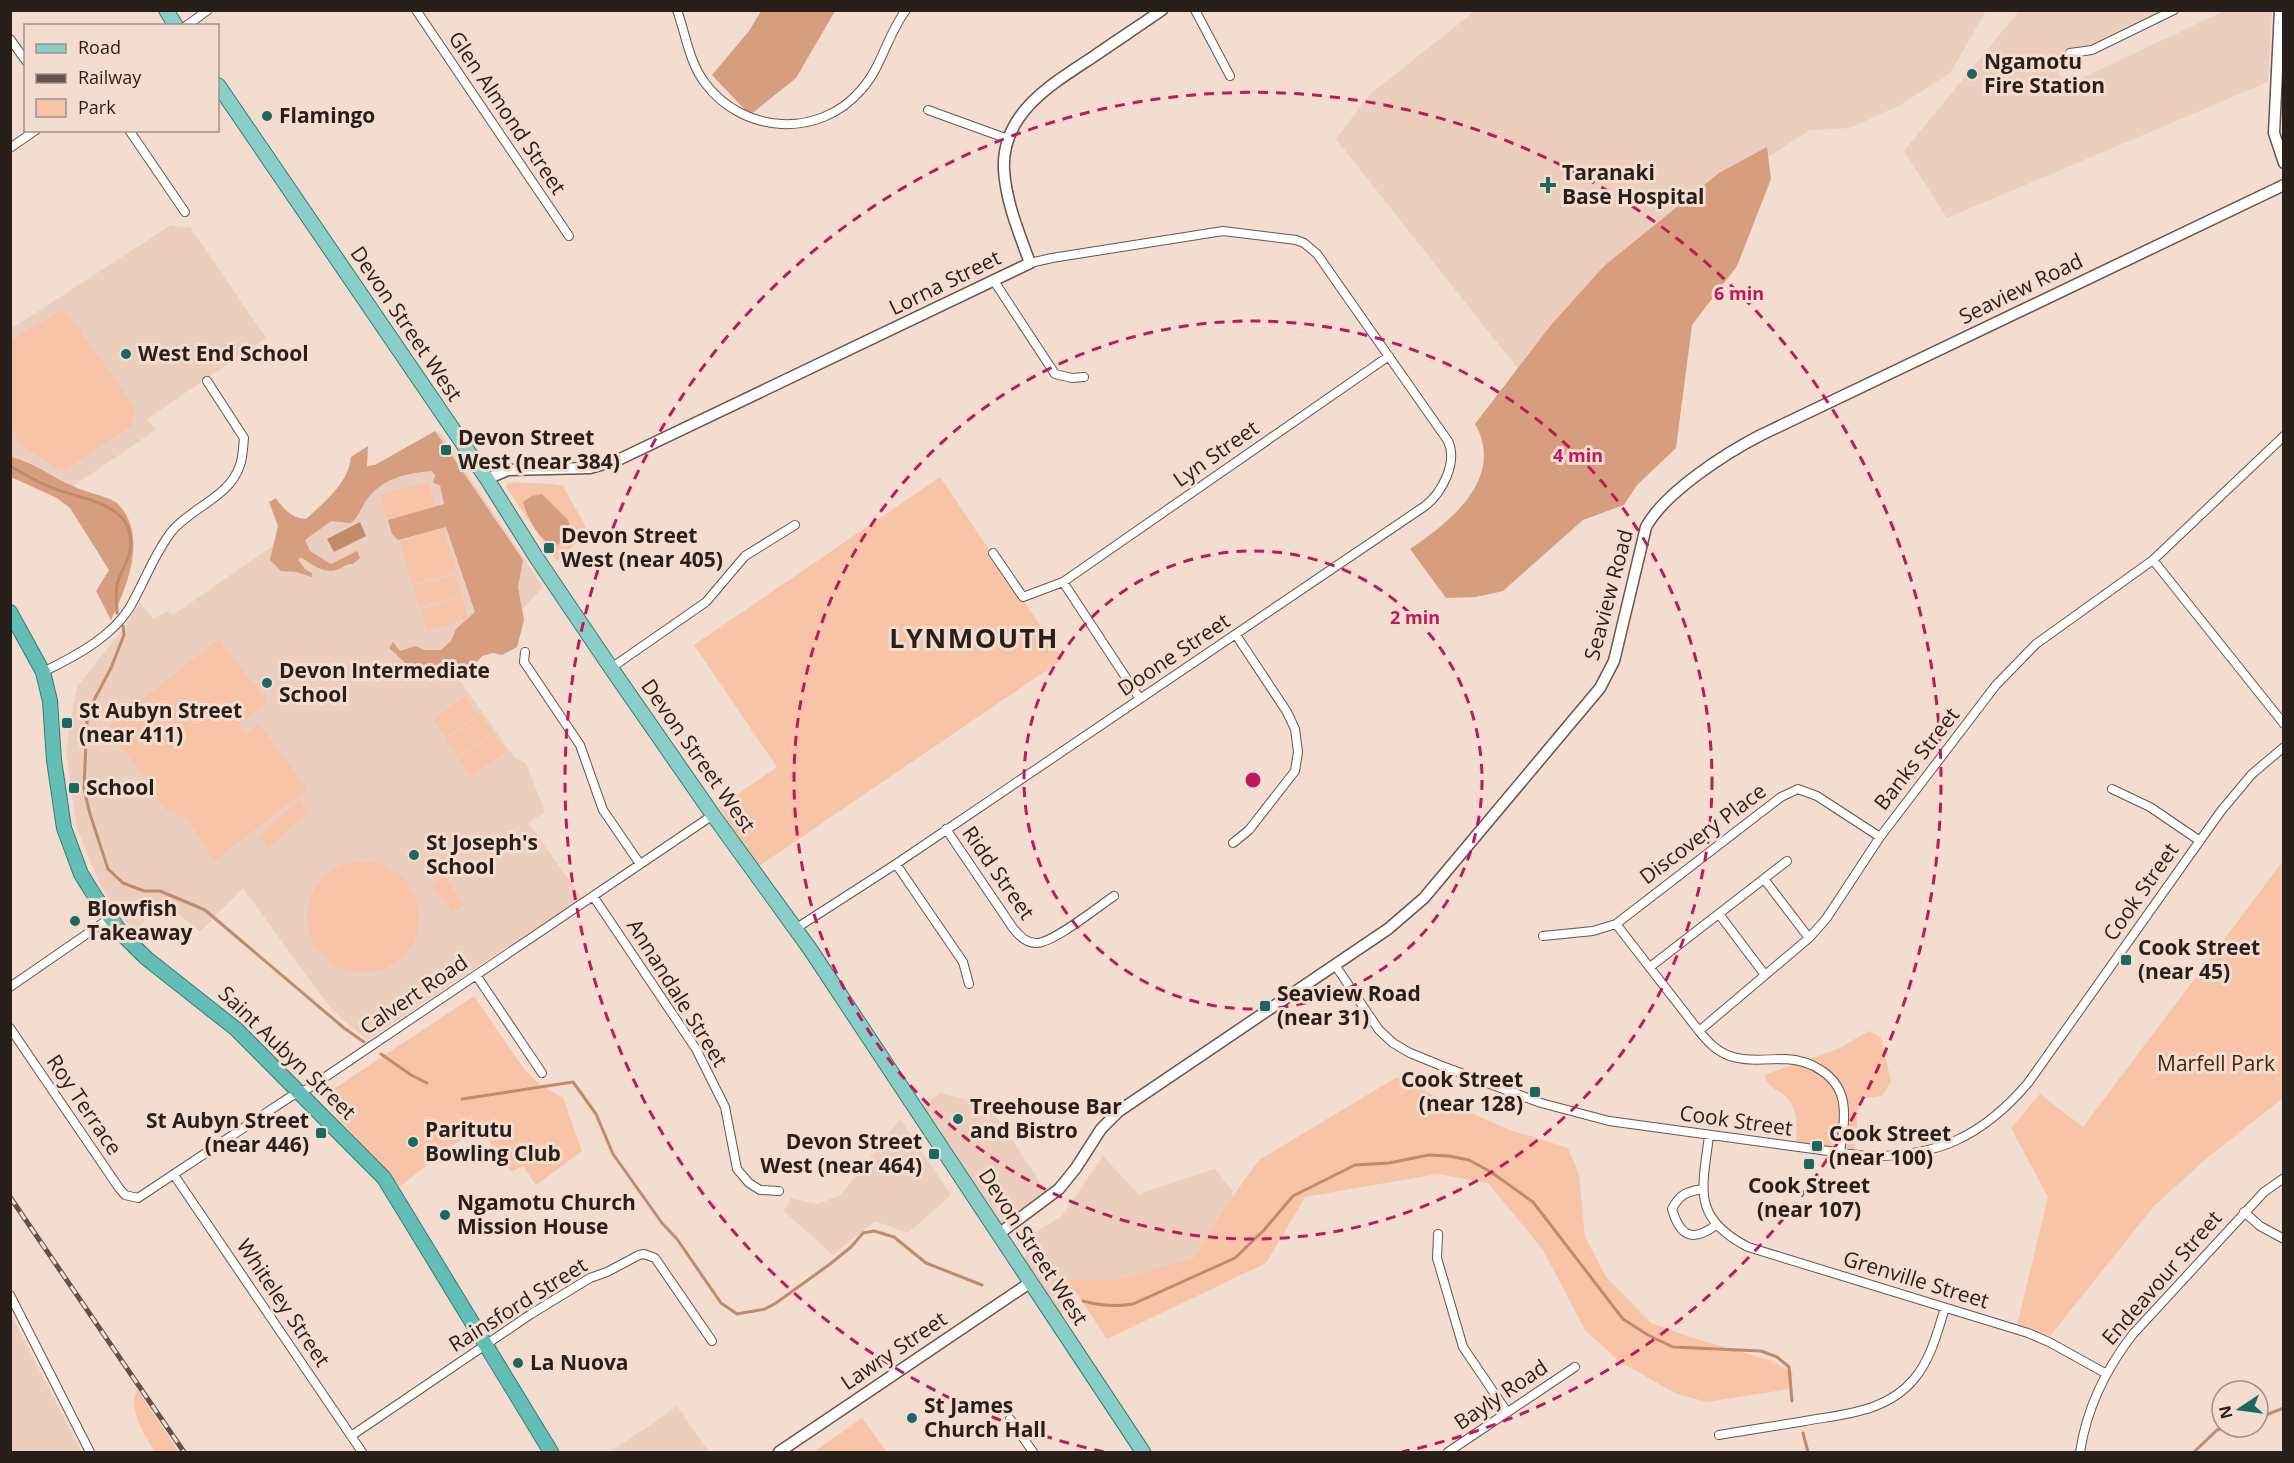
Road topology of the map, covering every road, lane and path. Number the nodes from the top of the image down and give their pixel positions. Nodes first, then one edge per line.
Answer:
1 (166, 10) edge
2 (208, 10) edge
3 (416, 10) edge
4 (677, 10) edge
5 (906, 10) edge
6 (1162, 10) edge
7 (1196, 10) edge
8 (2174, 10) edge
9 (2280, 10) edge
10 (175, 24) edge
11 (189, 24) edge
12 (10, 39) edge
13 (2070, 52) dead end
14 (24, 58) edge
15 (1230, 76) dead end
16 (219, 86) edge
17 (928, 110) dead end
18 (33, 132) edge
19 (130, 132) edge
20 (1008, 139) junction
21 (10, 148) edge
22 (2283, 163) edge
23 (2283, 185) edge
24 (185, 212) dead end
25 (569, 236) dead end
26 (1030, 263) junction
27 (994, 281) junction
28 (1389, 356) junction
29 (1084, 377) dead end
30 (207, 381) dead end
31 (2283, 436) edge
32 (487, 479) junction
33 (795, 525) dead end
34 (993, 553) dead end
35 (2152, 560) junction
36 (1063, 582) junction
37 (10, 612) edge
38 (1236, 635) junction
39 (525, 652) dead end
40 (611, 668) junction
41 (43, 672) junction
42 (1140, 699) junction
43 (2283, 724) edge
44 (2283, 747) edge
45 (2112, 789) dead end
46 (713, 815) junction
47 (946, 829) junction
48 (1880, 837) junction
49 (2200, 841) junction
50 (1233, 843) dead end
51 (1787, 861) dead end
52 (640, 864) junction
53 (896, 864) junction
54 (1764, 879) junction
55 (593, 896) junction
56 (1114, 896) dead end
57 (1719, 914) junction
58 (110, 918) junction
59 (1616, 924) junction
60 (795, 929) junction
61 (1543, 936) dead end
62 (1809, 938) junction
63 (1335, 965) junction
64 (1650, 967) junction
65 (476, 975) junction
66 (1765, 975) junction
67 (969, 984) dead end
68 (10, 987) edge
69 (10, 1028) edge
70 (1699, 1030) junction
71 (542, 1072) dead end
72 (300, 1092) junction
73 (1709, 1136) junction
74 (1840, 1153) junction
75 (174, 1175) junction
76 (2283, 1178) edge
77 (1702, 1189) junction
78 (779, 1191) dead end
79 (132, 1198) joint
80 (2244, 1212) junction
81 (1716, 1226) junction
82 (1000, 1233) junction
83 (1438, 1234) dead end
84 (2283, 1239) edge
85 (1031, 1282) junction
86 (10, 1295) edge
87 (1945, 1308) junction
88 (712, 1341) dead end
89 (486, 1345) junction
90 (1575, 1367) dead end
91 (2105, 1373) junction
92 (1507, 1412) junction
93 (1010, 1419) dead end
94 (1719, 1435) dead end
95 (351, 1436) junction
96 (90, 1452) edge
97 (362, 1452) edge
98 (551, 1452) edge
99 (779, 1452) edge
100 (1033, 1452) edge
101 (1143, 1452) edge
102 (1448, 1452) edge
103 (2080, 1452) edge

1 - 10 main road
2 - 11 street
3 - 25 street, Glen Almond Street
4 - 5 street
6 - 20 street
7 - 15 street
8 - 13 street
9 - 22 street
12 - 14 street
16 - 32 main road, Devon Street West
17 - 20 street
18 - 21 street
19 - 24 street
20 - 26 street
23 - 63 street, Seaview Road
26 - 27 street, Lorna Street
26 - 28 street, Lorna Street
27 - 29 street
27 - 32 street, Lorna Street
28 - 36 street, Lyn Street
28 - 38 street, Doone Street
30 - 41 street
31 - 35 street, Banks Street
32 - 40 main road, Devon Street West
33 - 40 street
34 - 36 street, Lyn Street
35 - 43 street
35 - 48 street, Banks Street
36 - 42 street
37 - 41 highway, Saint Aubyn Street
38 - 42 street, Doone Street
38 - 50 street
39 - 52 street
40 - 46 main road, Devon Street West
41 - 58 highway, Saint Aubyn Street
42 - 47 street, Doone Street
44 - 49 street, Cook Street
45 - 49 street
46 - 52 street, Calvert Road
46 - 60 main road, Devon Street West
47 - 53 street, Doone Street
47 - 56 street, Ridd Street
48 - 59 street, Discovery Place
48 - 62 street, Banks Street
49 - 74 street, Cook Street
51 - 54 street
52 - 55 street, Calvert Road
53 - 60 street, Doone Street
53 - 67 street
54 - 57 street
54 - 62 street
55 - 65 street, Calvert Road
55 - 78 street, Annandale Street
57 - 64 street
57 - 66 street
58 - 68 street
58 - 72 highway, Saint Aubyn Street
59 - 61 street, Discovery Place
59 - 64 street
60 - 82 main road, Devon Street West
62 - 66 street, Banks Street
63 - 73 street, Cook Street
63 - 82 street, Seaview Road
64 - 70 street
65 - 71 street
65 - 72 street, Calvert Road
66 - 70 street, Banks Street
69 - 79 street, Roy Terrace
70 - 74 street
72 - 75 street, Calvert Road
72 - 89 highway, Saint Aubyn Street
73 - 74 street, Cook Street
73 - 77 street
75 - 79 street, Calvert Road
75 - 95 street, Whiteley Street
76 - 80 street, Endeavour Street
77 - 81 street
77 - 81 street
80 - 84 street
80 - 91 street, Endeavour Street
81 - 87 street, Grenville Street
82 - 85 main road, Devon Street West
83 - 92 street
85 - 99 street, Lawry Street
85 - 101 main road, Devon Street West
86 - 96 street
87 - 91 street, Grenville Street
87 - 94 street
88 - 89 street, Rainsford Street
89 - 95 street, Rainsford Street
89 - 98 highway, Saint Aubyn Street
90 - 92 street, Bayly Road
91 - 103 street, Endeavour Street
92 - 102 street, Bayly Road
93 - 100 street
95 - 97 street, Whiteley Street

